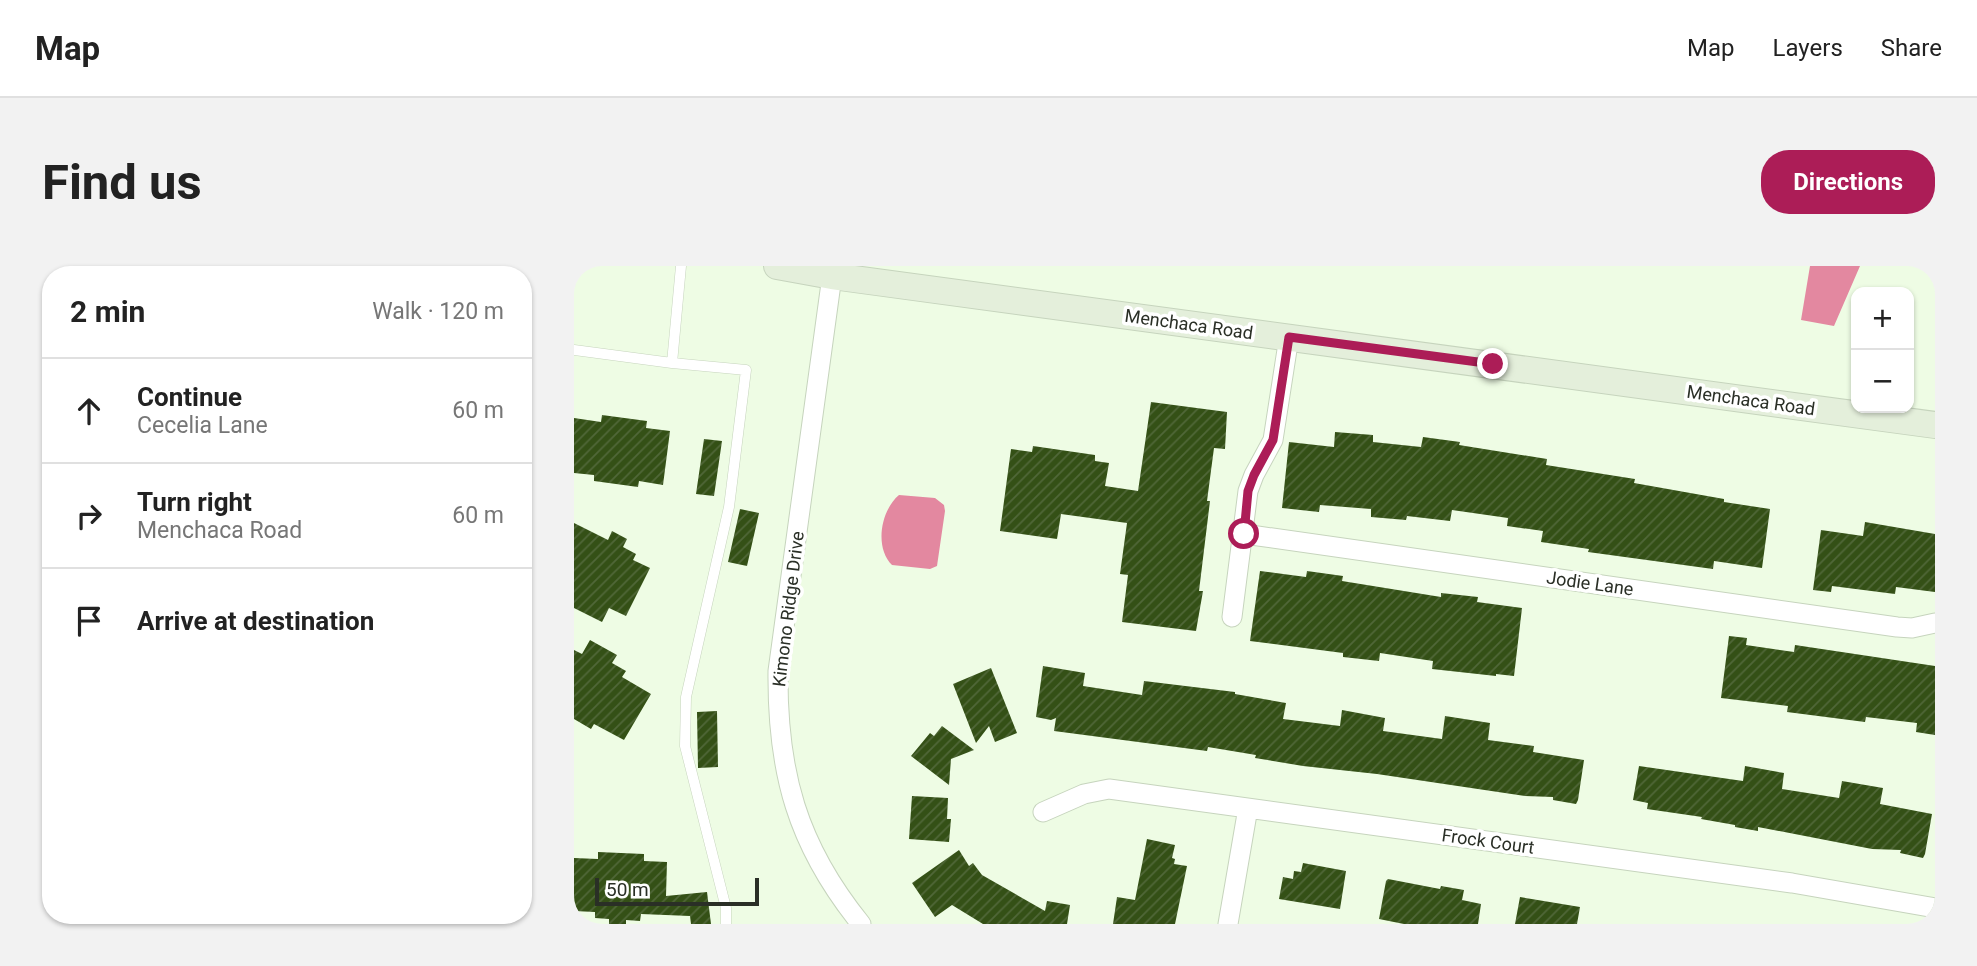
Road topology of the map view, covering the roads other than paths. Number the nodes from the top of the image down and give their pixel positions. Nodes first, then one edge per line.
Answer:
1 (681, 266) edge
2 (777, 266) edge
3 (831, 276) junction
4 (1289, 337) junction
5 (574, 350) edge
6 (672, 363) junction
7 (1935, 425) edge
8 (1244, 534) junction
9 (1232, 617) dead end
10 (1935, 623) edge
11 (1248, 808) junction
12 (1043, 812) dead end
13 (1935, 908) edge
14 (726, 924) edge
15 (861, 924) edge
16 (1228, 924) edge

1 - 6 lane
2 - 3 main road, Menchaca Road
3 - 4 main road, Menchaca Road
3 - 15 street, Kimono Ridge Drive
4 - 7 main road, Menchaca Road
4 - 8 street
5 - 6 lane
6 - 14 lane
8 - 9 street
8 - 10 street, Jodie Lane
11 - 12 street, Frock Court
11 - 13 street, Frock Court
11 - 16 street

